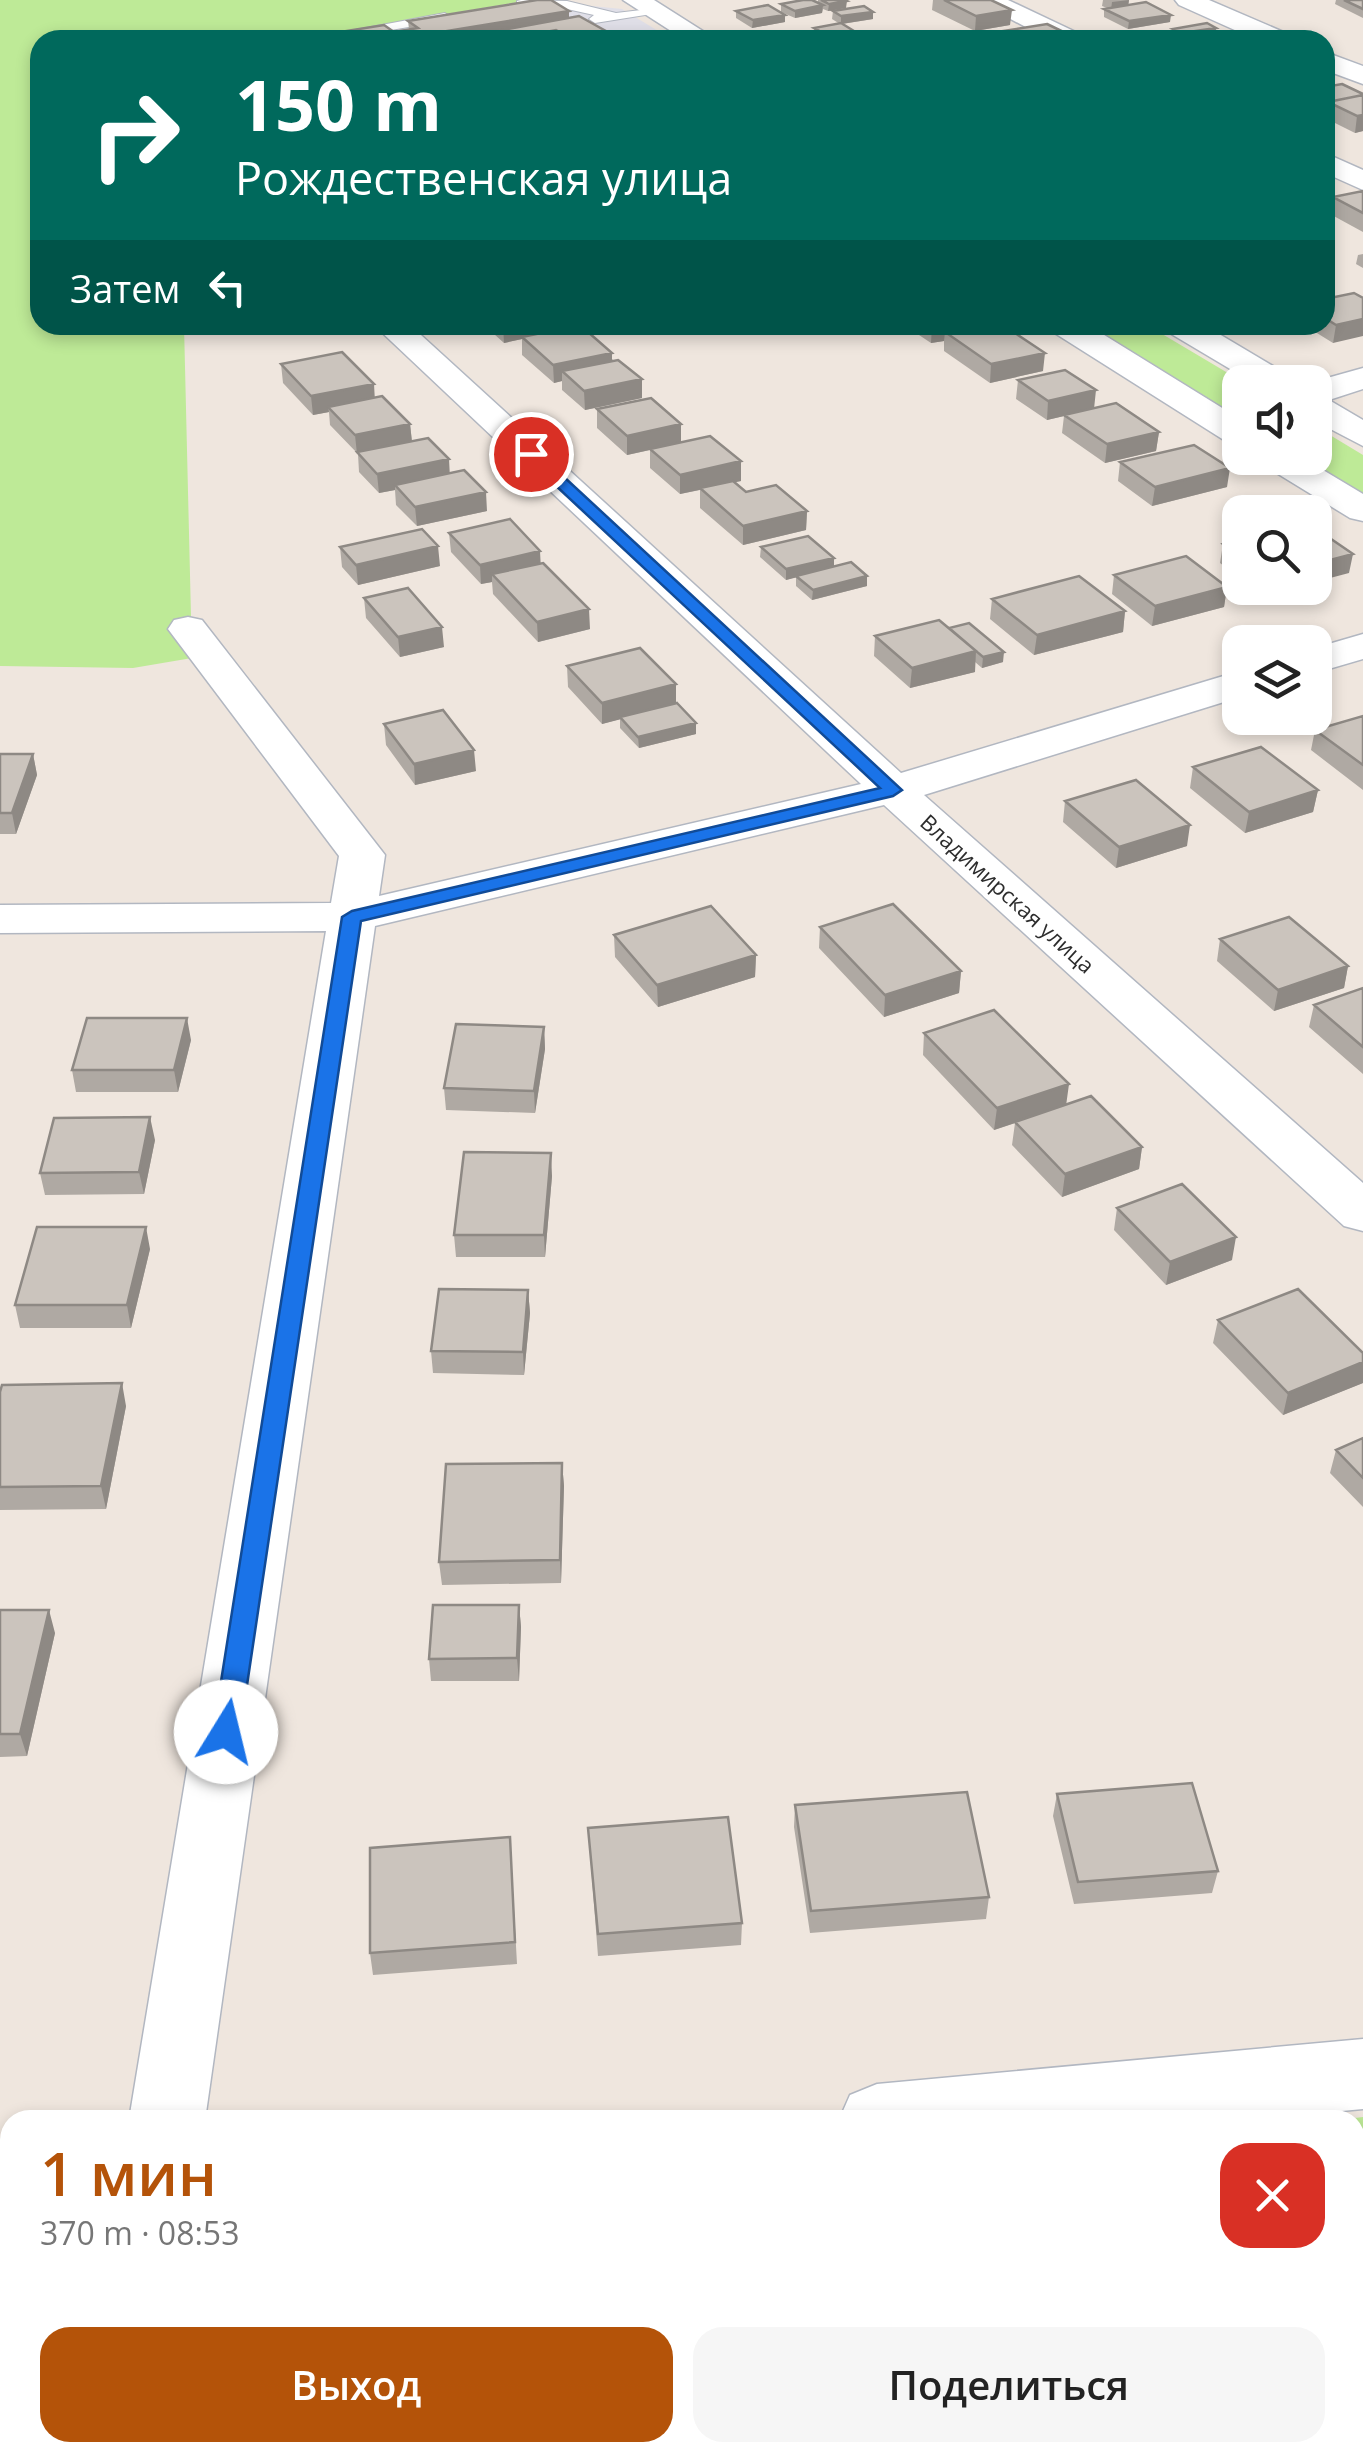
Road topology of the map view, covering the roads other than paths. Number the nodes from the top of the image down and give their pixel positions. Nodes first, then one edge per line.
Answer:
1 (988, 0) edge
2 (1188, 0) edge
3 (647, 6) edge
4 (499, 8) edge
5 (463, 14) edge
6 (613, 16) junction
7 (578, 22) edge
8 (369, 30) edge
9 (687, 30) edge
10 (1050, 30) edge
11 (1256, 30) edge
12 (1335, 64) edge
13 (1363, 76) edge
14 (1335, 167) edge
15 (1363, 181) edge
16 (402, 335) edge
17 (1080, 335) edge
18 (1197, 335) edge
19 (1247, 365) edge
20 (1363, 378) edge
21 (1332, 387) edge
22 (1332, 416) edge
23 (1222, 423) edge
24 (1363, 435) edge
25 (1306, 475) edge
26 (1363, 510) edge
27 (188, 629) dead end
28 (1363, 646) edge
29 (1332, 656) edge
30 (1222, 689) edge
31 (893, 790) junction
32 (352, 917) junction
33 (0, 919) edge
34 (1363, 1212) edge
35 (1363, 2074) edge
36 (169, 2110) edge
37 (983, 2110) edge

1 - 10 street
2 - 11 street
3 - 6 lane
3 - 9 street
4 - 6 lane
5 - 8 lane
6 - 7 lane
12 - 13 street
14 - 15 street
16 - 31 street, Владимирская улица
17 - 23 street
18 - 19 street
20 - 21 street
22 - 24 street
25 - 26 street
27 - 32 street
28 - 29 street
30 - 31 street
31 - 32 street
31 - 34 street, Владимирская улица
32 - 33 street
32 - 36 street
35 - 37 street

